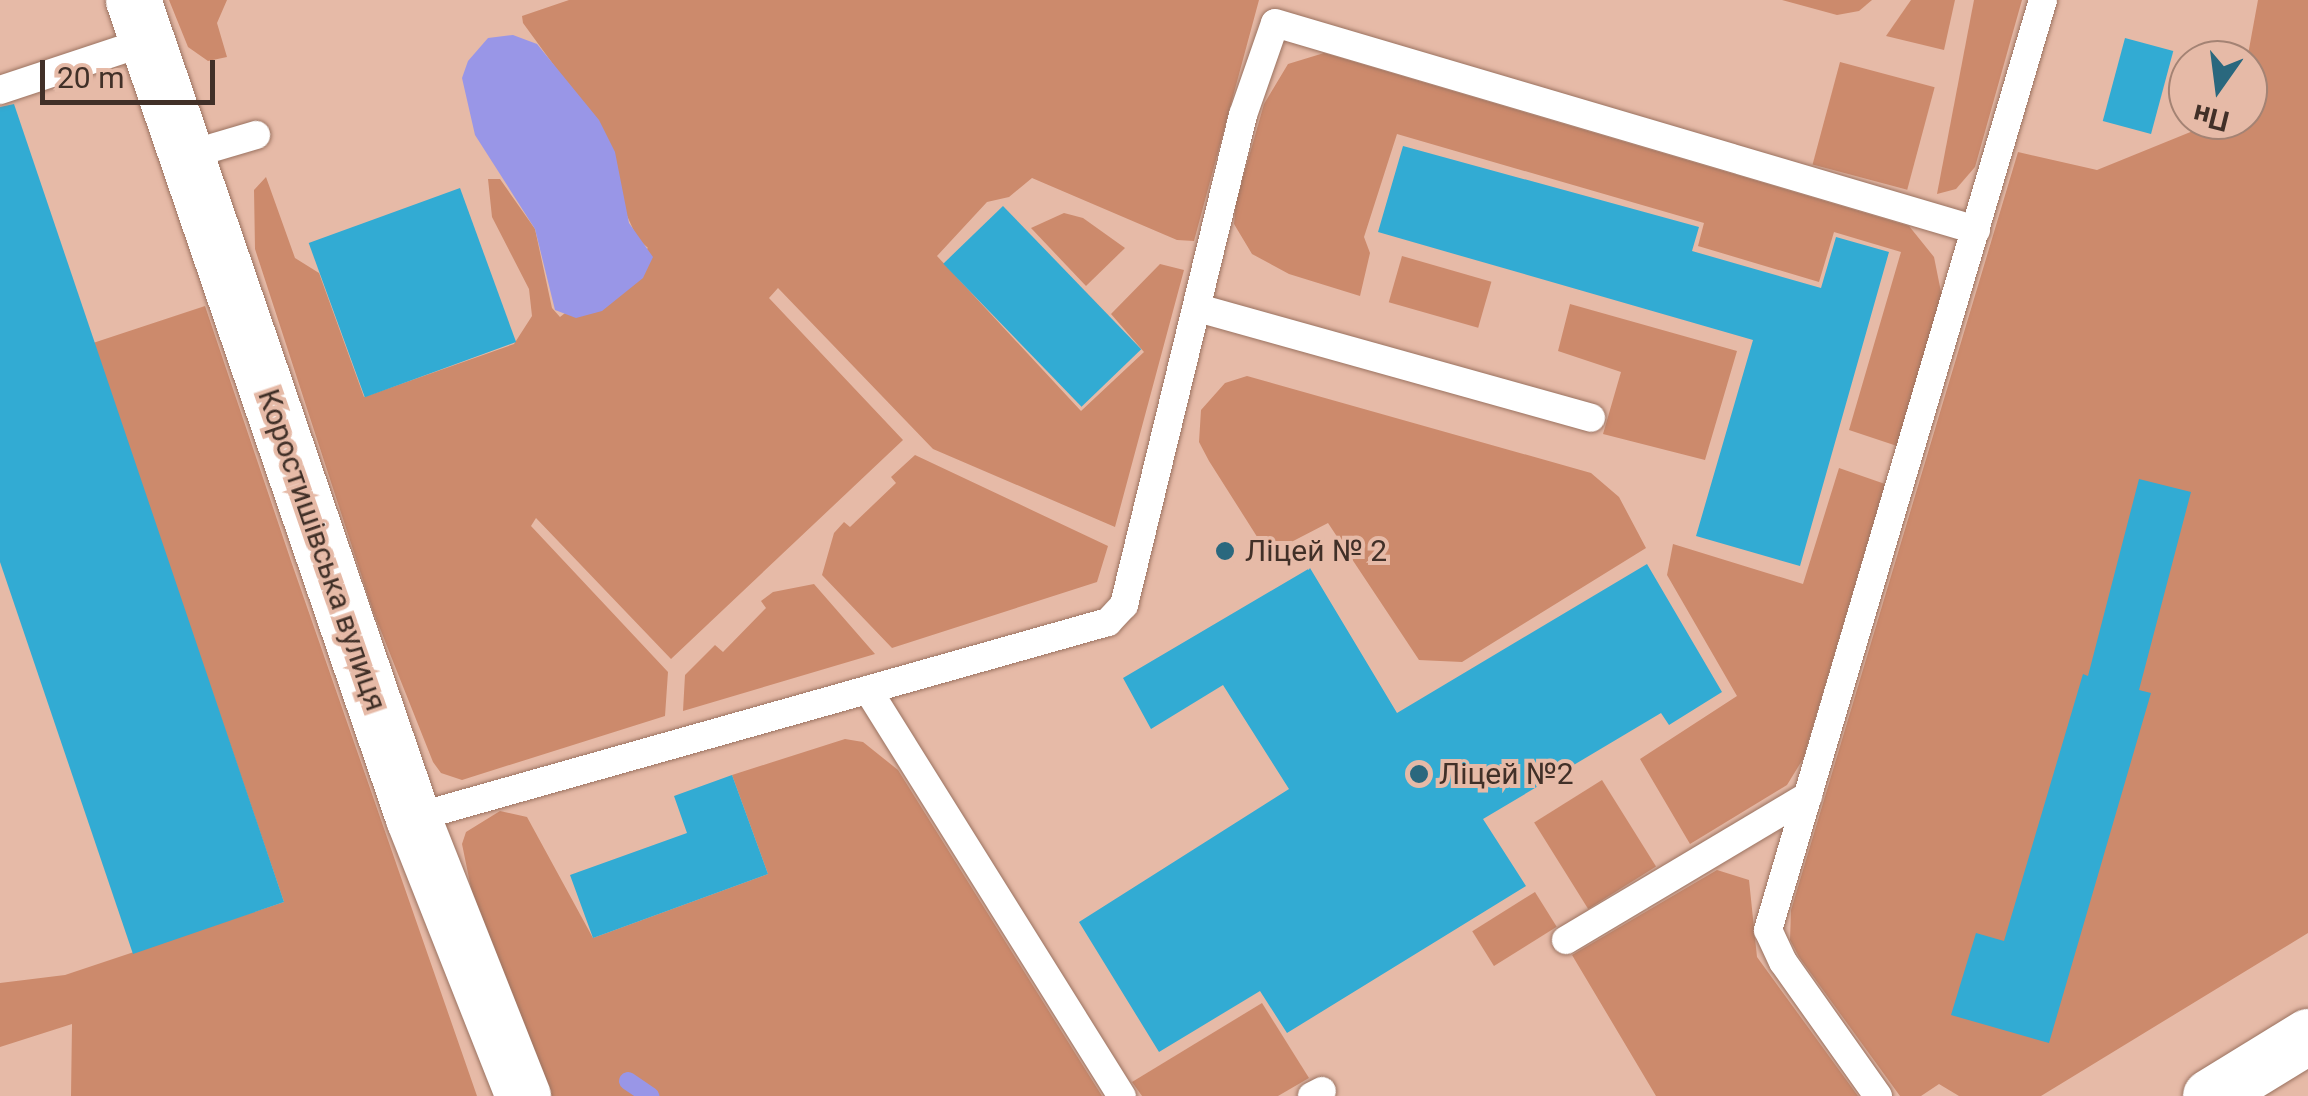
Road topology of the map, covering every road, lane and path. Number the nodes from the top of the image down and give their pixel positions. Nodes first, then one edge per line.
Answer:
1 (2042, 0) edge
2 (140, 20) edge
3 (0, 90) edge
4 (256, 135) dead end
5 (188, 155) junction
6 (1976, 230) junction
7 (1198, 308) junction
8 (1591, 418) dead end
9 (868, 690) junction
10 (1808, 796) junction
11 (413, 818) junction
12 (1566, 940) dead end
13 (2308, 1036) edge
14 (522, 1096) edge
15 (1122, 1096) edge
16 (1878, 1096) edge
17 (2210, 1096) edge

1 - 6 lane
2 - 3 lane
2 - 5 street, Коростишівська вулиця
4 - 5 lane
5 - 11 street, Коростишівська вулиця
6 - 7 lane
6 - 10 lane
7 - 8 lane
7 - 9 lane
9 - 11 lane
9 - 15 lane
10 - 12 lane
10 - 16 lane
11 - 14 street, Коростишівська вулиця
13 - 17 street

